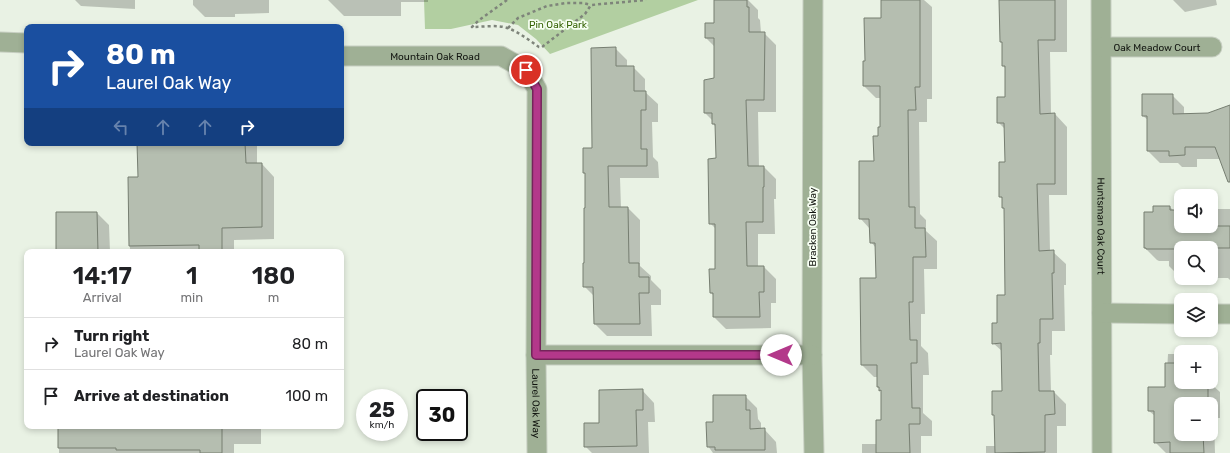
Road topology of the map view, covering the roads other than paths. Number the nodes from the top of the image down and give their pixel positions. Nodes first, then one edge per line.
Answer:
1 (812, 0) edge
2 (1101, 0) edge
3 (0, 42) edge
4 (24, 43) edge
5 (1102, 47) junction
6 (1212, 47) dead end
7 (344, 56) edge
8 (526, 70) joint
9 (1102, 313) junction
10 (1174, 314) edge
11 (1218, 314) edge
12 (1230, 314) edge
13 (536, 355) junction
14 (812, 355) junction
15 (538, 453) edge
16 (814, 453) edge
17 (1102, 453) edge

1 - 14 street, Bracken Oak Way
2 - 5 street, Huntsman Oak Court
3 - 4 street
5 - 6 street, Oak Meadow Court
5 - 9 street, Huntsman Oak Court
7 - 8 street, Mountain Oak Road
8 - 13 street, Laurel Oak Way
9 - 10 street
9 - 17 street, Huntsman Oak Court
11 - 12 street
13 - 14 street
13 - 15 street, Laurel Oak Way
14 - 16 street, Bracken Oak Way

